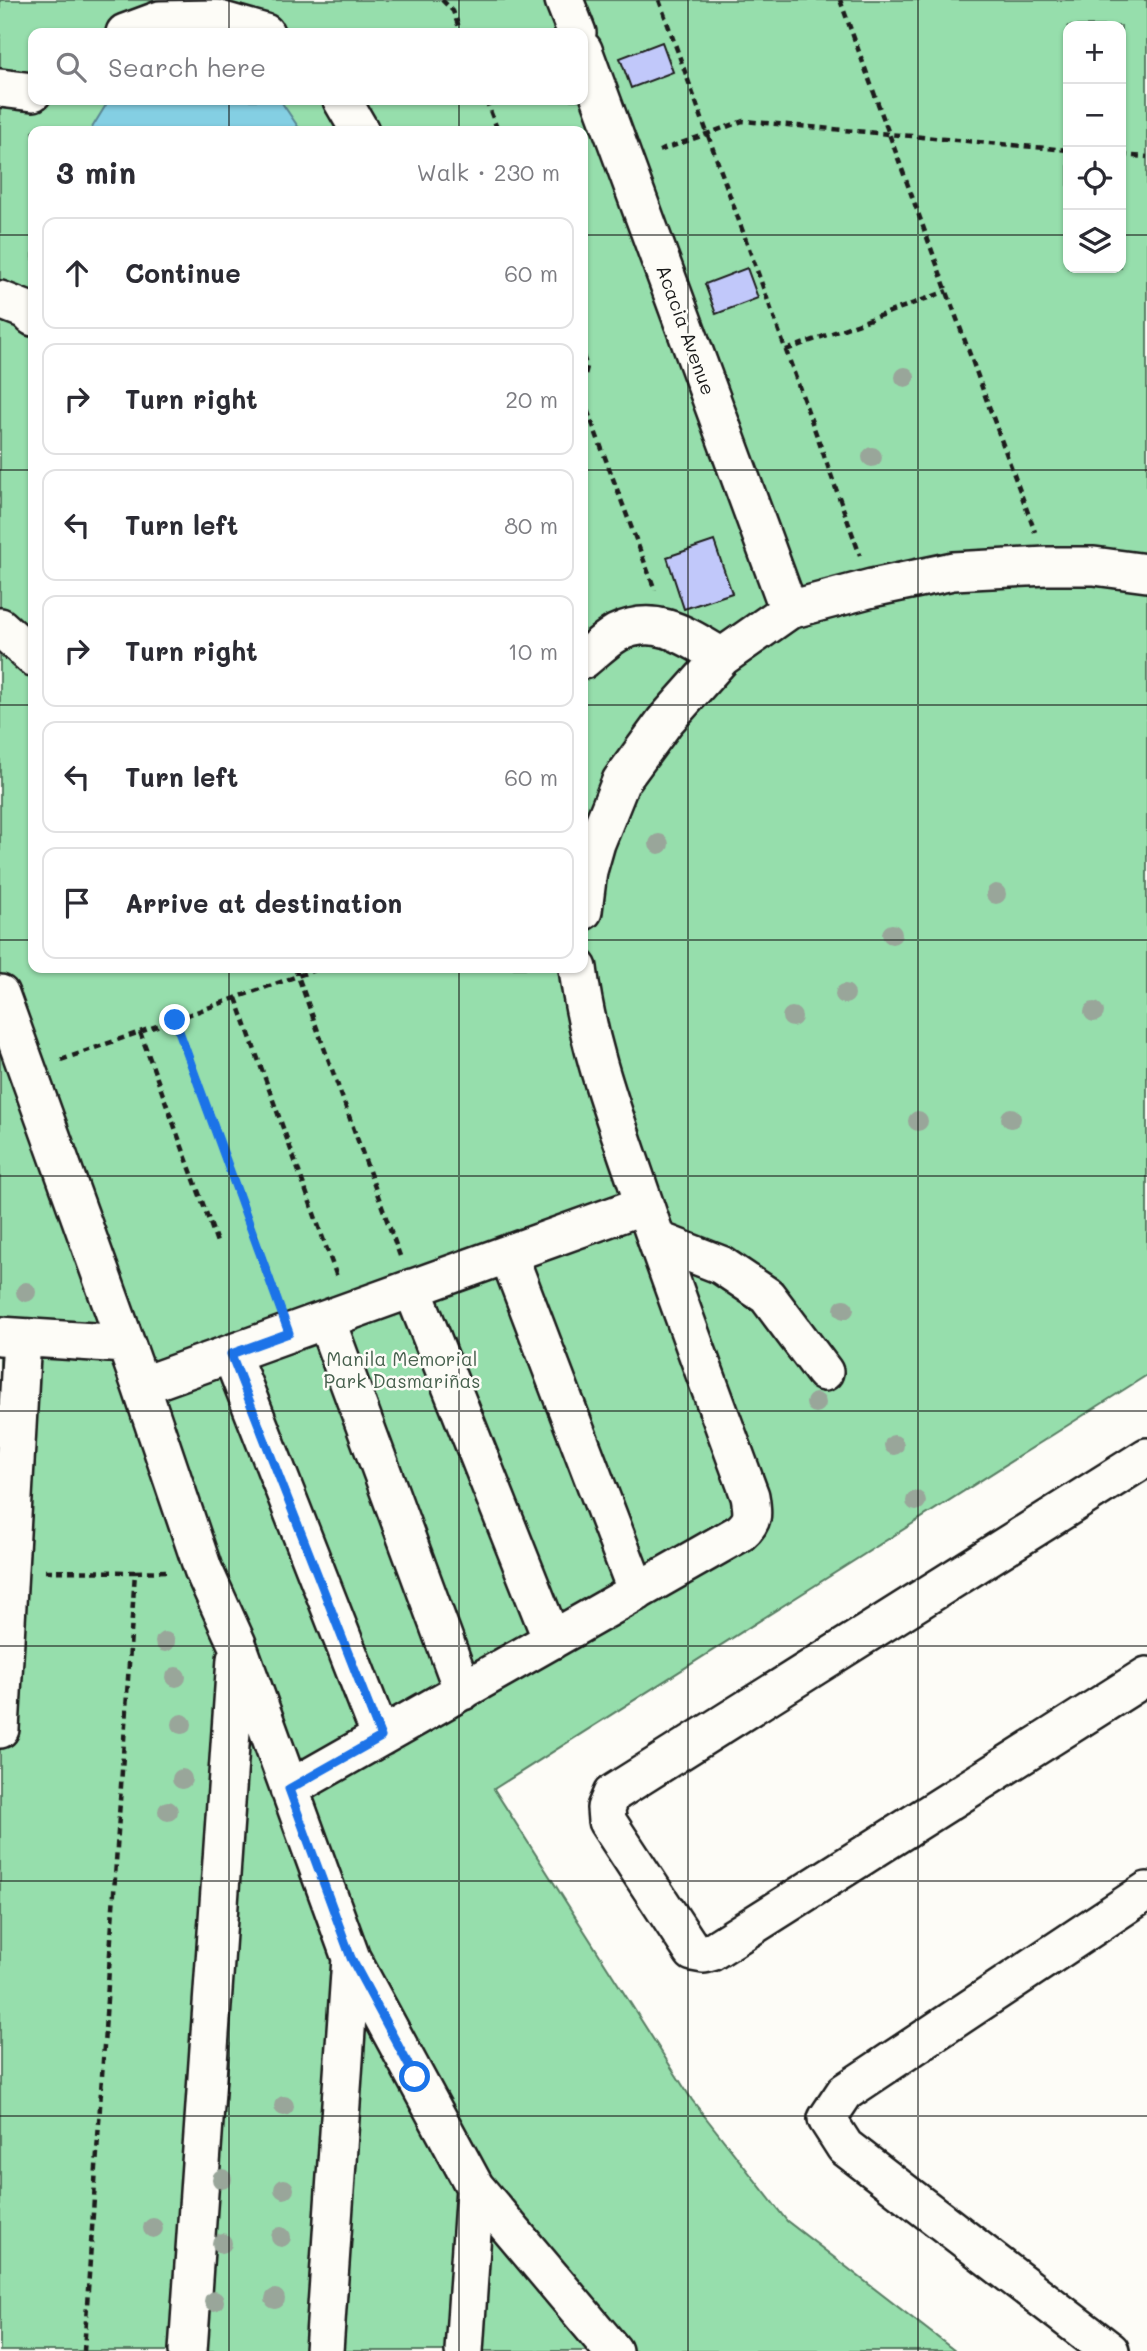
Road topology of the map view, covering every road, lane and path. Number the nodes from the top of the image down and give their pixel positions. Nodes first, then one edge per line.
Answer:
1 (442, 0) edge
2 (564, 0) edge
3 (659, 0) edge
4 (840, 0) edge
5 (138, 28) edge
6 (248, 28) edge
7 (459, 28) edge
8 (575, 28) edge
9 (588, 64) edge
10 (0, 88) edge
11 (28, 91) edge
12 (345, 105) edge
13 (488, 105) edge
14 (357, 126) edge
15 (496, 126) edge
16 (708, 134) junction
17 (890, 134) junction
18 (1063, 150) edge
19 (1126, 155) edge
20 (1147, 157) edge
21 (624, 163) junction
22 (947, 292) junction
23 (0, 300) edge
24 (28, 312) edge
25 (786, 350) junction
26 (588, 412) edge
27 (1047, 565) junction
28 (1147, 573) edge
29 (872, 588) junction
30 (789, 610) junction
31 (0, 627) edge
32 (668, 627) junction
33 (28, 652) edge
34 (588, 656) edge
35 (722, 657) junction
36 (588, 872) edge
37 (297, 973) edge
38 (306, 973) edge
39 (579, 973) edge
40 (298, 976) junction
41 (0, 994) edge
42 (236, 998) junction
43 (175, 1020) junction
44 (140, 1032) junction
45 (28, 1072) junction
46 (644, 1205) junction
47 (657, 1240) junction
48 (218, 1245) dead end
49 (508, 1254) junction
50 (412, 1289) junction
51 (338, 1316) junction
52 (289, 1333) junction
53 (11, 1337) edge
54 (125, 1344) junction
55 (231, 1354) junction
56 (824, 1372) dead end
57 (141, 1386) junction
58 (1147, 1457) edge
59 (10, 1570) junction
60 (637, 1592) junction
61 (552, 1640) junction
62 (237, 1644) junction
63 (1147, 1675) edge
64 (463, 1690) junction
65 (0, 1729) edge
66 (381, 1737) junction
67 (289, 1789) junction
68 (1147, 1891) edge
69 (351, 1958) junction
70 (475, 2187) junction
71 (85, 2351) edge
72 (188, 2351) edge
73 (324, 2351) edge
74 (464, 2351) edge
75 (613, 2351) edge
76 (1110, 2351) edge

1 - 7 path
2 - 8 street
3 - 16 path
4 - 17 path
5 - 6 street
9 - 21 street, Acacia Avenue
10 - 11 street
12 - 14 street
13 - 15 path
16 - 17 path
16 - 21 path
16 - 25 path
17 - 18 path
17 - 22 path
19 - 20 path
21 - 30 street, Acacia Avenue
22 - 25 path
22 - 27 path
23 - 24 street
25 - 29 path
26 - 32 path
27 - 28 street
27 - 29 street
29 - 30 street
30 - 35 street
31 - 33 street
32 - 34 street
32 - 35 street
35 - 36 street
37 - 40 path
38 - 40 path
39 - 46 street
40 - 42 path
40 - 50 path
41 - 45 street
42 - 43 path
42 - 51 path
43 - 44 path
43 - 52 path
44 - 45 path
44 - 48 path
45 - 54 street
46 - 47 street
46 - 49 street
47 - 56 street
47 - 60 street
49 - 50 street
49 - 60 street
50 - 51 street
50 - 61 street
51 - 52 street
51 - 64 street
52 - 55 street
53 - 54 street
53 - 59 street
54 - 57 street
55 - 57 street
55 - 66 street
57 - 62 street
58 - 63 street
59 - 65 street
59 - 71 path
60 - 61 street
61 - 64 street
62 - 67 street
62 - 72 street
64 - 66 street
66 - 67 street
67 - 69 street
68 - 76 street
69 - 70 street
69 - 73 street
70 - 74 street
70 - 75 street

